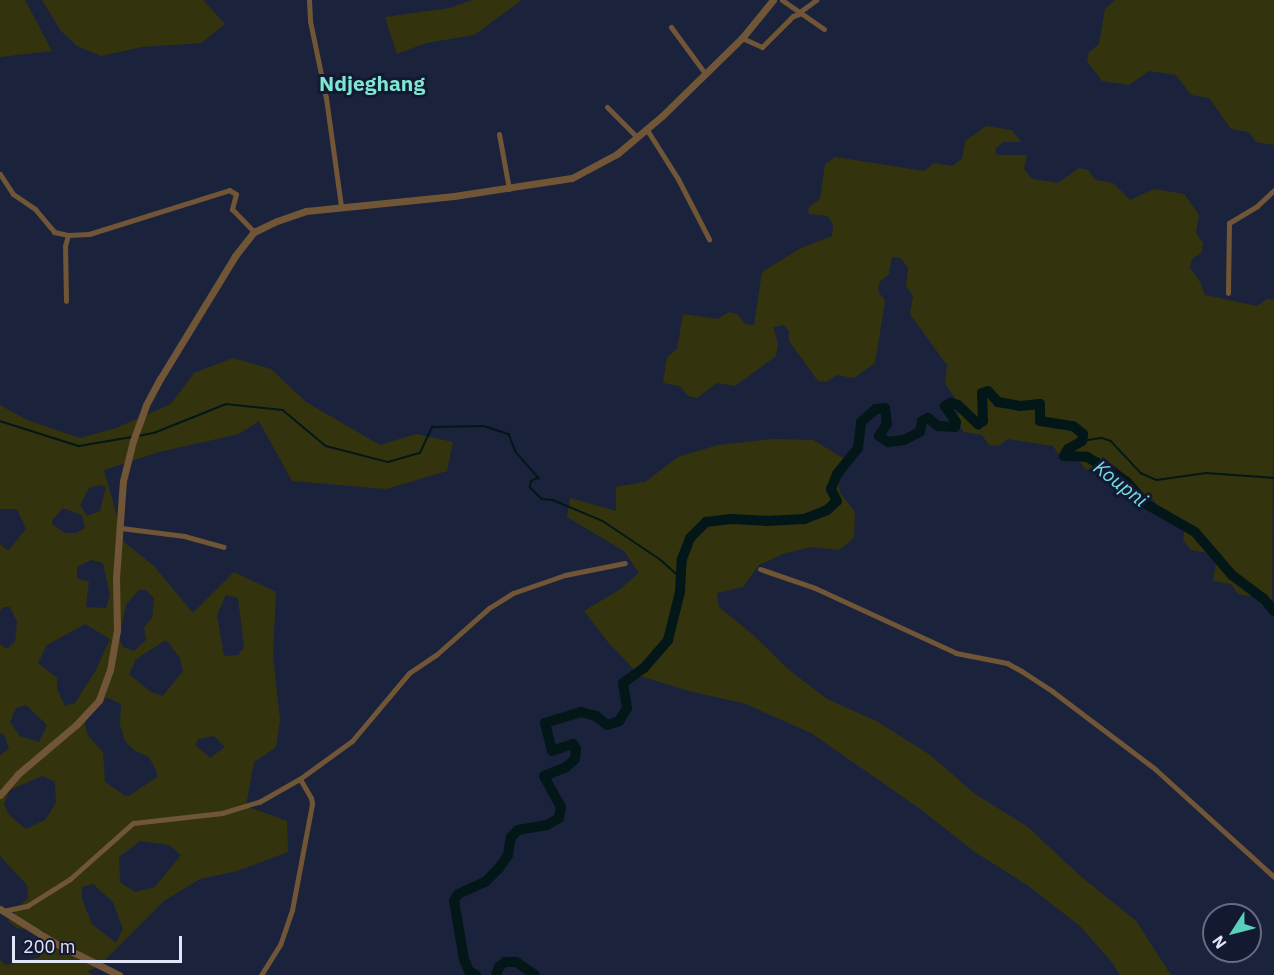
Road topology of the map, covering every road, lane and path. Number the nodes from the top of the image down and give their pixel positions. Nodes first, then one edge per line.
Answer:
1 (309, 0) edge
2 (773, 0) edge
3 (782, 0) edge
4 (816, 0) edge
5 (800, 12) junction
6 (671, 27) dead end
7 (824, 29) dead end
8 (742, 38) junction
9 (704, 72) junction
10 (607, 107) dead end
11 (645, 130) junction
12 (499, 134) dead end
13 (637, 137) junction
14 (0, 174) edge
15 (509, 189) junction
16 (1274, 190) edge
17 (342, 207) junction
18 (254, 232) junction
19 (68, 235) junction
20 (709, 239) dead end
21 (1228, 293) dead end
22 (66, 301) dead end
23 (121, 528) junction
24 (224, 547) dead end
25 (626, 563) dead end
26 (760, 569) dead end
27 (300, 779) junction
28 (0, 795) edge
29 (1274, 878) edge
30 (2, 910) edge
31 (119, 975) edge
32 (261, 975) edge

1 - 17 street
2 - 8 street
3 - 5 street
4 - 5 street
5 - 7 street
5 - 8 street
6 - 9 street
8 - 9 street
9 - 11 street
10 - 13 street
11 - 13 street
11 - 20 street
12 - 15 street
13 - 15 street
14 - 19 street
15 - 17 street
16 - 21 street
17 - 18 street
18 - 19 street
18 - 23 street
19 - 22 street
23 - 24 street
23 - 28 street
25 - 27 street
26 - 29 street
27 - 30 street
27 - 32 street
30 - 31 street

